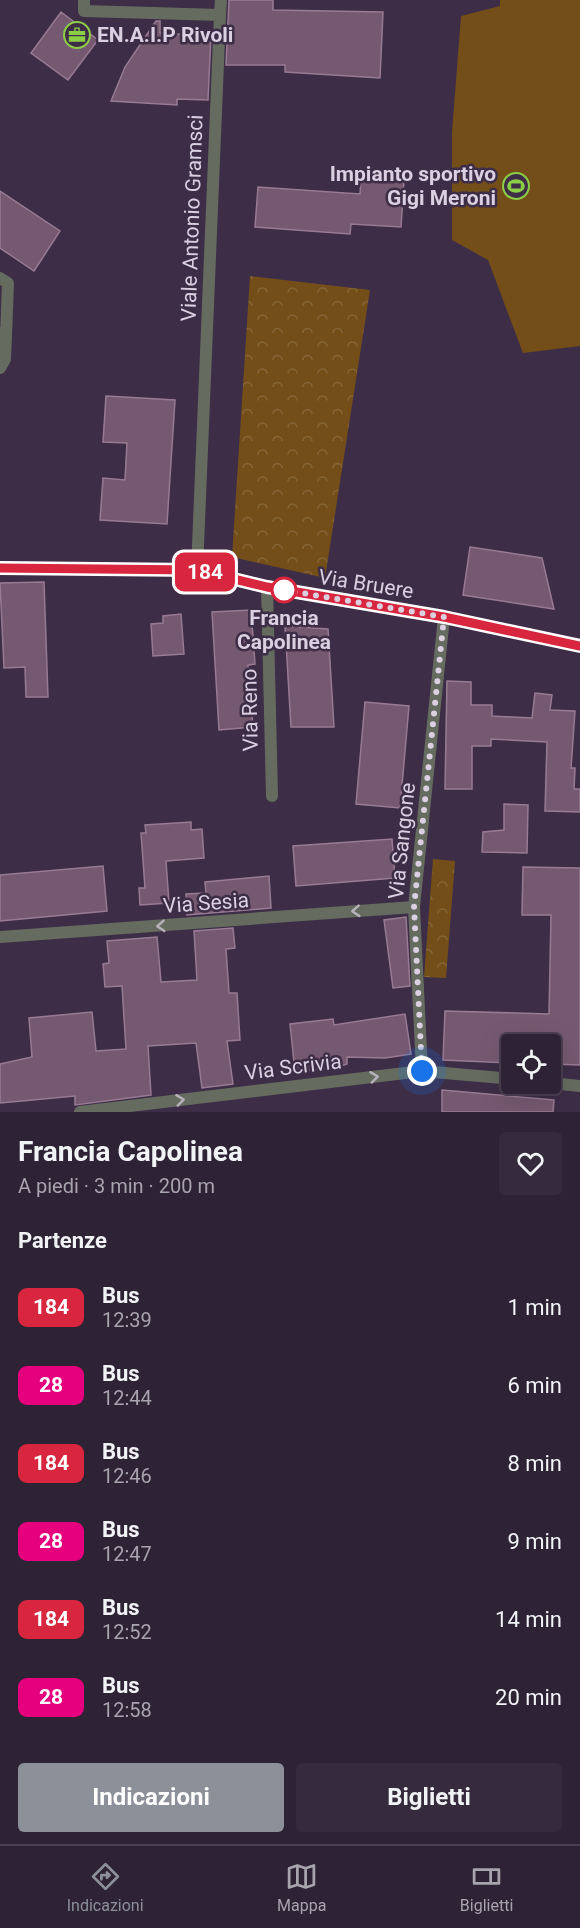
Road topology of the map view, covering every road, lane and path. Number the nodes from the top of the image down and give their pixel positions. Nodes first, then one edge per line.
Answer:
1 (84, 0) edge
2 (221, 0) edge
3 (220, 15) junction
4 (0, 278) edge
5 (3, 334) edge
6 (0, 368) edge
7 (0, 568) edge
8 (197, 570) junction
9 (267, 587) junction
10 (444, 617) junction
11 (580, 646) edge
12 (272, 796) dead end
13 (414, 907) junction
14 (0, 937) edge
15 (422, 1071) junction
16 (501, 1078) edge
17 (561, 1084) edge
18 (580, 1086) edge
19 (80, 1112) edge

1 - 3 street
2 - 3 street, Viale Antonio Gramsci
3 - 8 street, Viale Antonio Gramsci
4 - 5 street
5 - 6 street
7 - 8 street, Via Bruere
8 - 9 street, Via Bruere
9 - 10 street, Via Bruere
9 - 12 street, Via Reno
10 - 11 street, Via Bruere
10 - 13 street, Via Sangone
13 -> 14 street, Via Sesia
13 - 15 street, Via Sangone
15 - 16 street, Via Scrivia
19 -> 15 street, Via Scrivia
17 - 18 street

